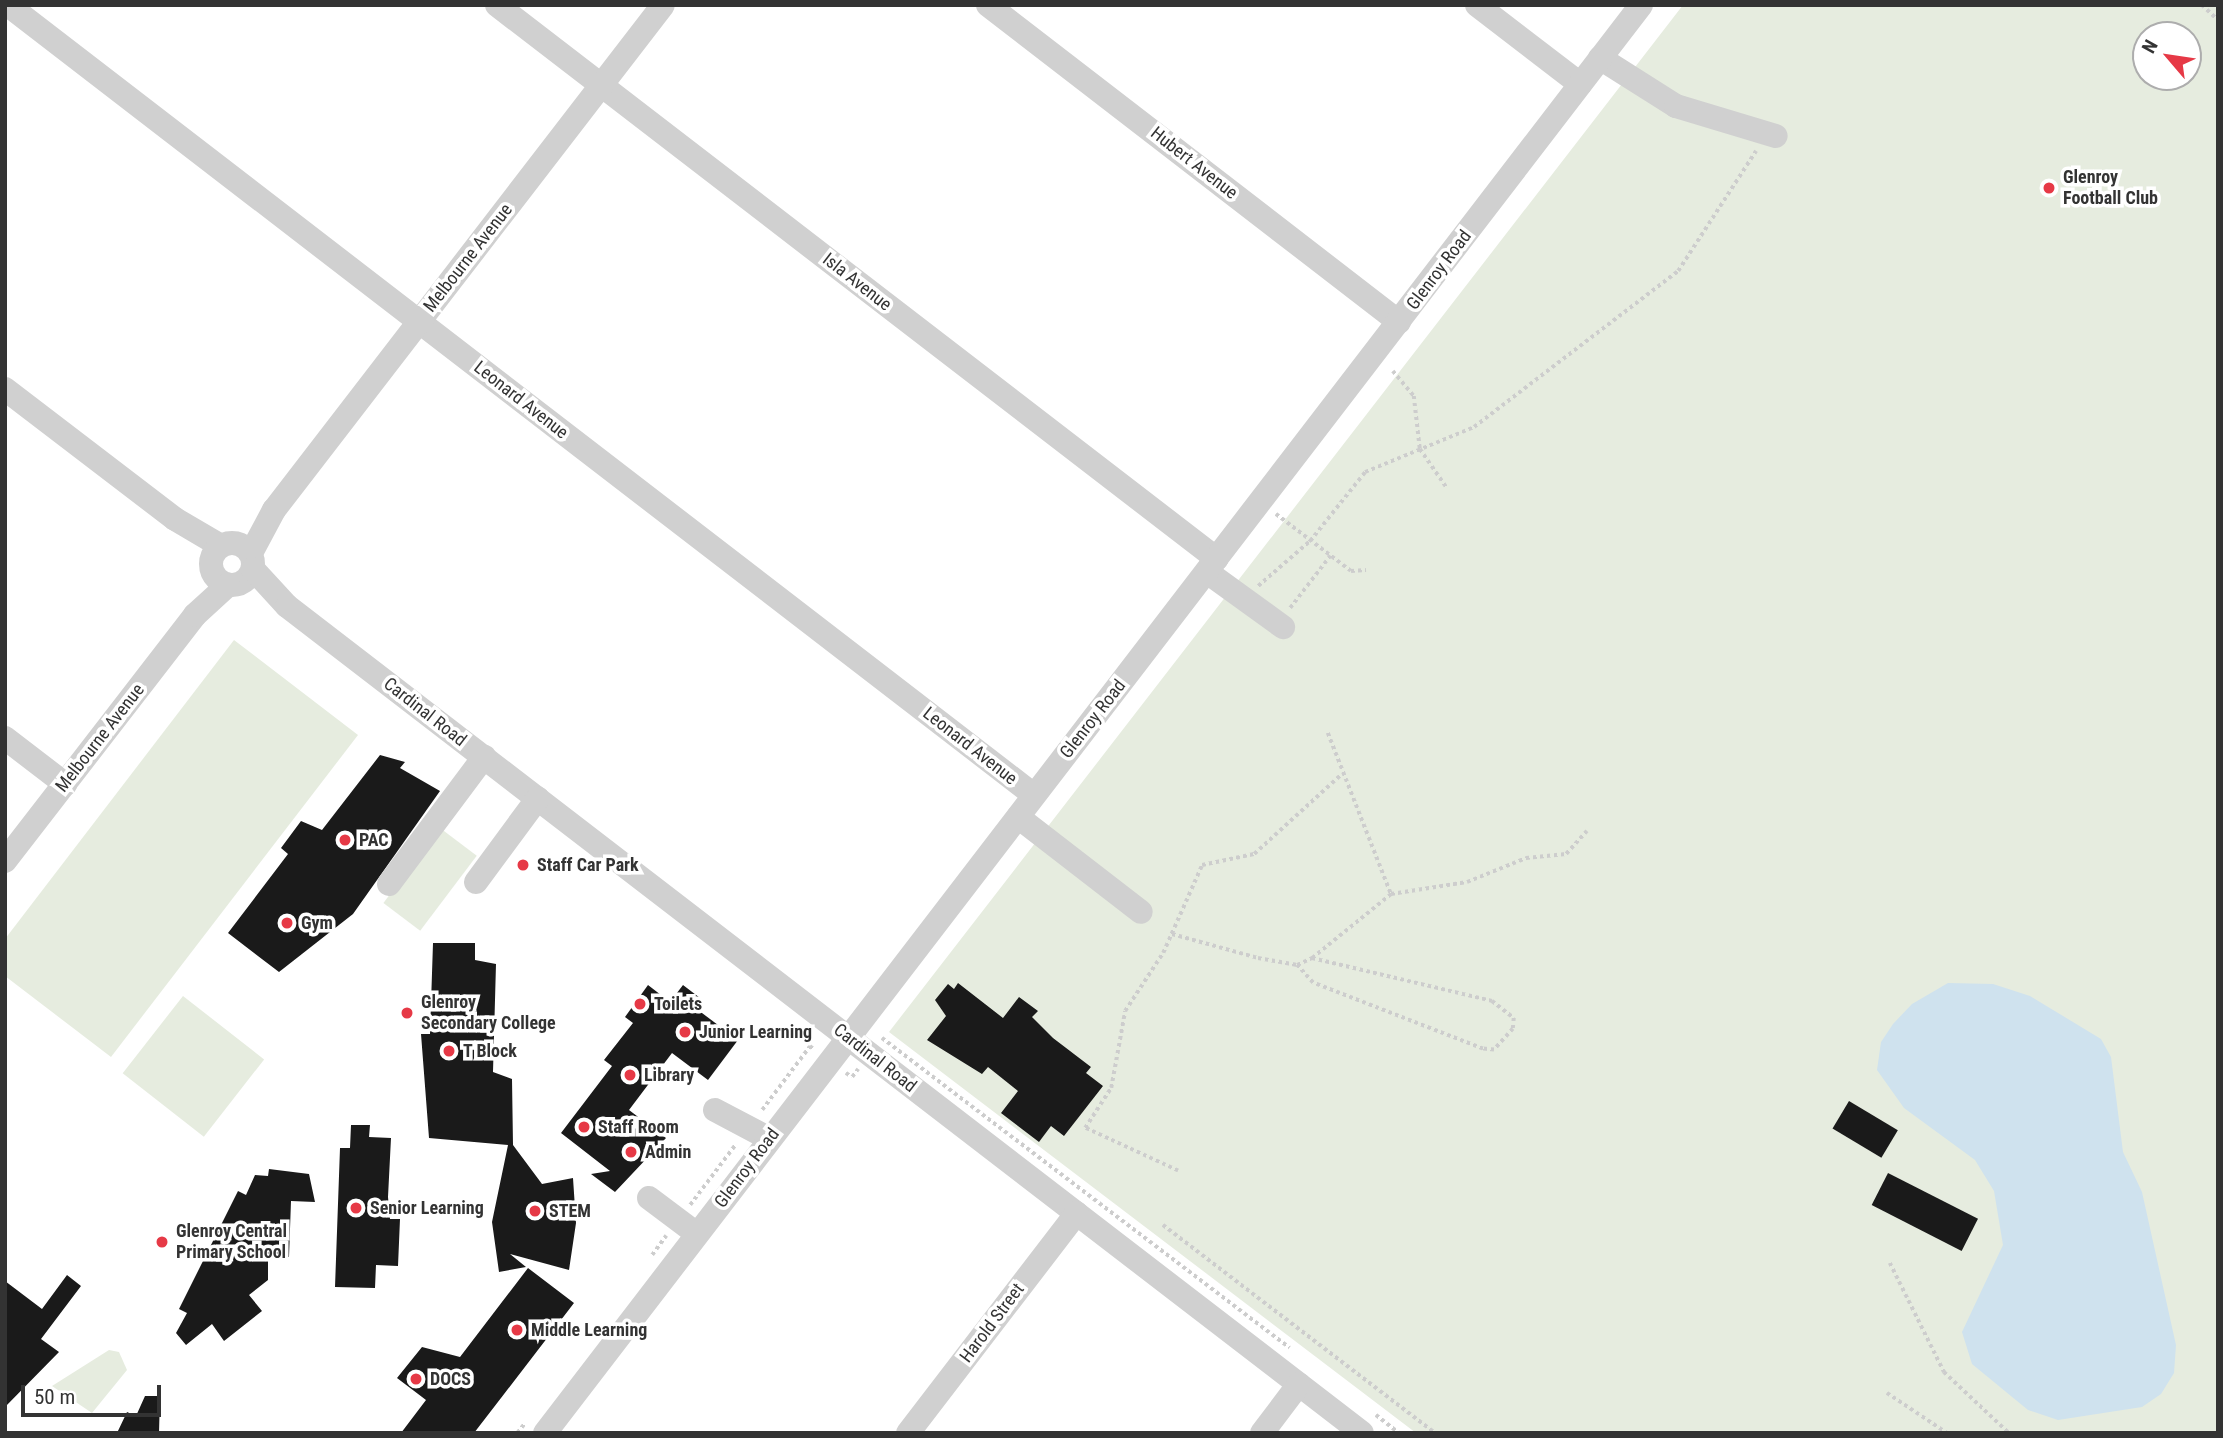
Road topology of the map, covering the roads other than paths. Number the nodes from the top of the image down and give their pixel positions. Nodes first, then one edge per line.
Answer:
1 (8, 5) edge
2 (497, 5) edge
3 (663, 5) edge
4 (988, 5) edge
5 (1477, 5) edge
6 (1641, 5) edge
7 (1600, 58) junction
8 (1580, 84) junction
9 (601, 85) junction
10 (1772, 135) road end
11 (419, 321) junction
12 (1399, 321) junction
13 (5, 389) edge
14 (232, 564) junction
15 (1212, 565) junction
16 (1280, 626) road end
17 (5, 738) edge
18 (484, 757) junction
19 (65, 784) junction
20 (1034, 795) junction
21 (538, 799) junction
22 (1018, 817) junction
23 (5, 861) edge
24 (476, 882) dead end
25 (388, 884) dead end
26 (1141, 912) dead end
27 (848, 1037) junction
28 (715, 1110) dead end
29 (759, 1133) junction
30 (649, 1198) dead end
31 (1077, 1213) junction
32 (688, 1227) junction
33 (1299, 1384) junction
34 (539, 1422) edge
35 (1367, 1422) edge
36 (908, 1433) edge
37 (1262, 1433) edge

1 - 11 street, Leonard Avenue
2 - 9 street, Isla Avenue
3 - 9 street, Melbourne Avenue
4 - 12 street, Hubert Avenue
5 - 8 street
6 - 7 street, Glenroy Road
7 - 8 street, Glenroy Road
7 - 10 street
8 - 12 street, Glenroy Road
9 - 11 street, Melbourne Avenue
9 - 15 street, Isla Avenue
11 - 14 street, Melbourne Avenue
11 - 20 street, Leonard Avenue
12 - 15 street, Glenroy Road
13 - 14 street, Cardinal Road
14 - 18 street, Cardinal Road
14 - 19 street, Melbourne Avenue
15 - 16 street, Isla Avenue
15 - 20 street, Glenroy Road
17 - 19 street
18 - 21 street, Cardinal Road
18 - 25 street
19 - 23 street, Melbourne Avenue
20 - 22 street, Glenroy Road
21 - 24 street
21 - 27 street, Cardinal Road
22 - 26 street
22 - 27 street, Glenroy Road
27 - 29 street, Glenroy Road
27 - 31 street, Cardinal Road
28 - 29 street
29 - 32 street, Glenroy Road
30 - 32 street
31 - 33 street, Cardinal Road
31 - 36 street, Harold Street
32 - 34 street, Glenroy Road
33 - 35 street, Cardinal Road
33 - 37 street

